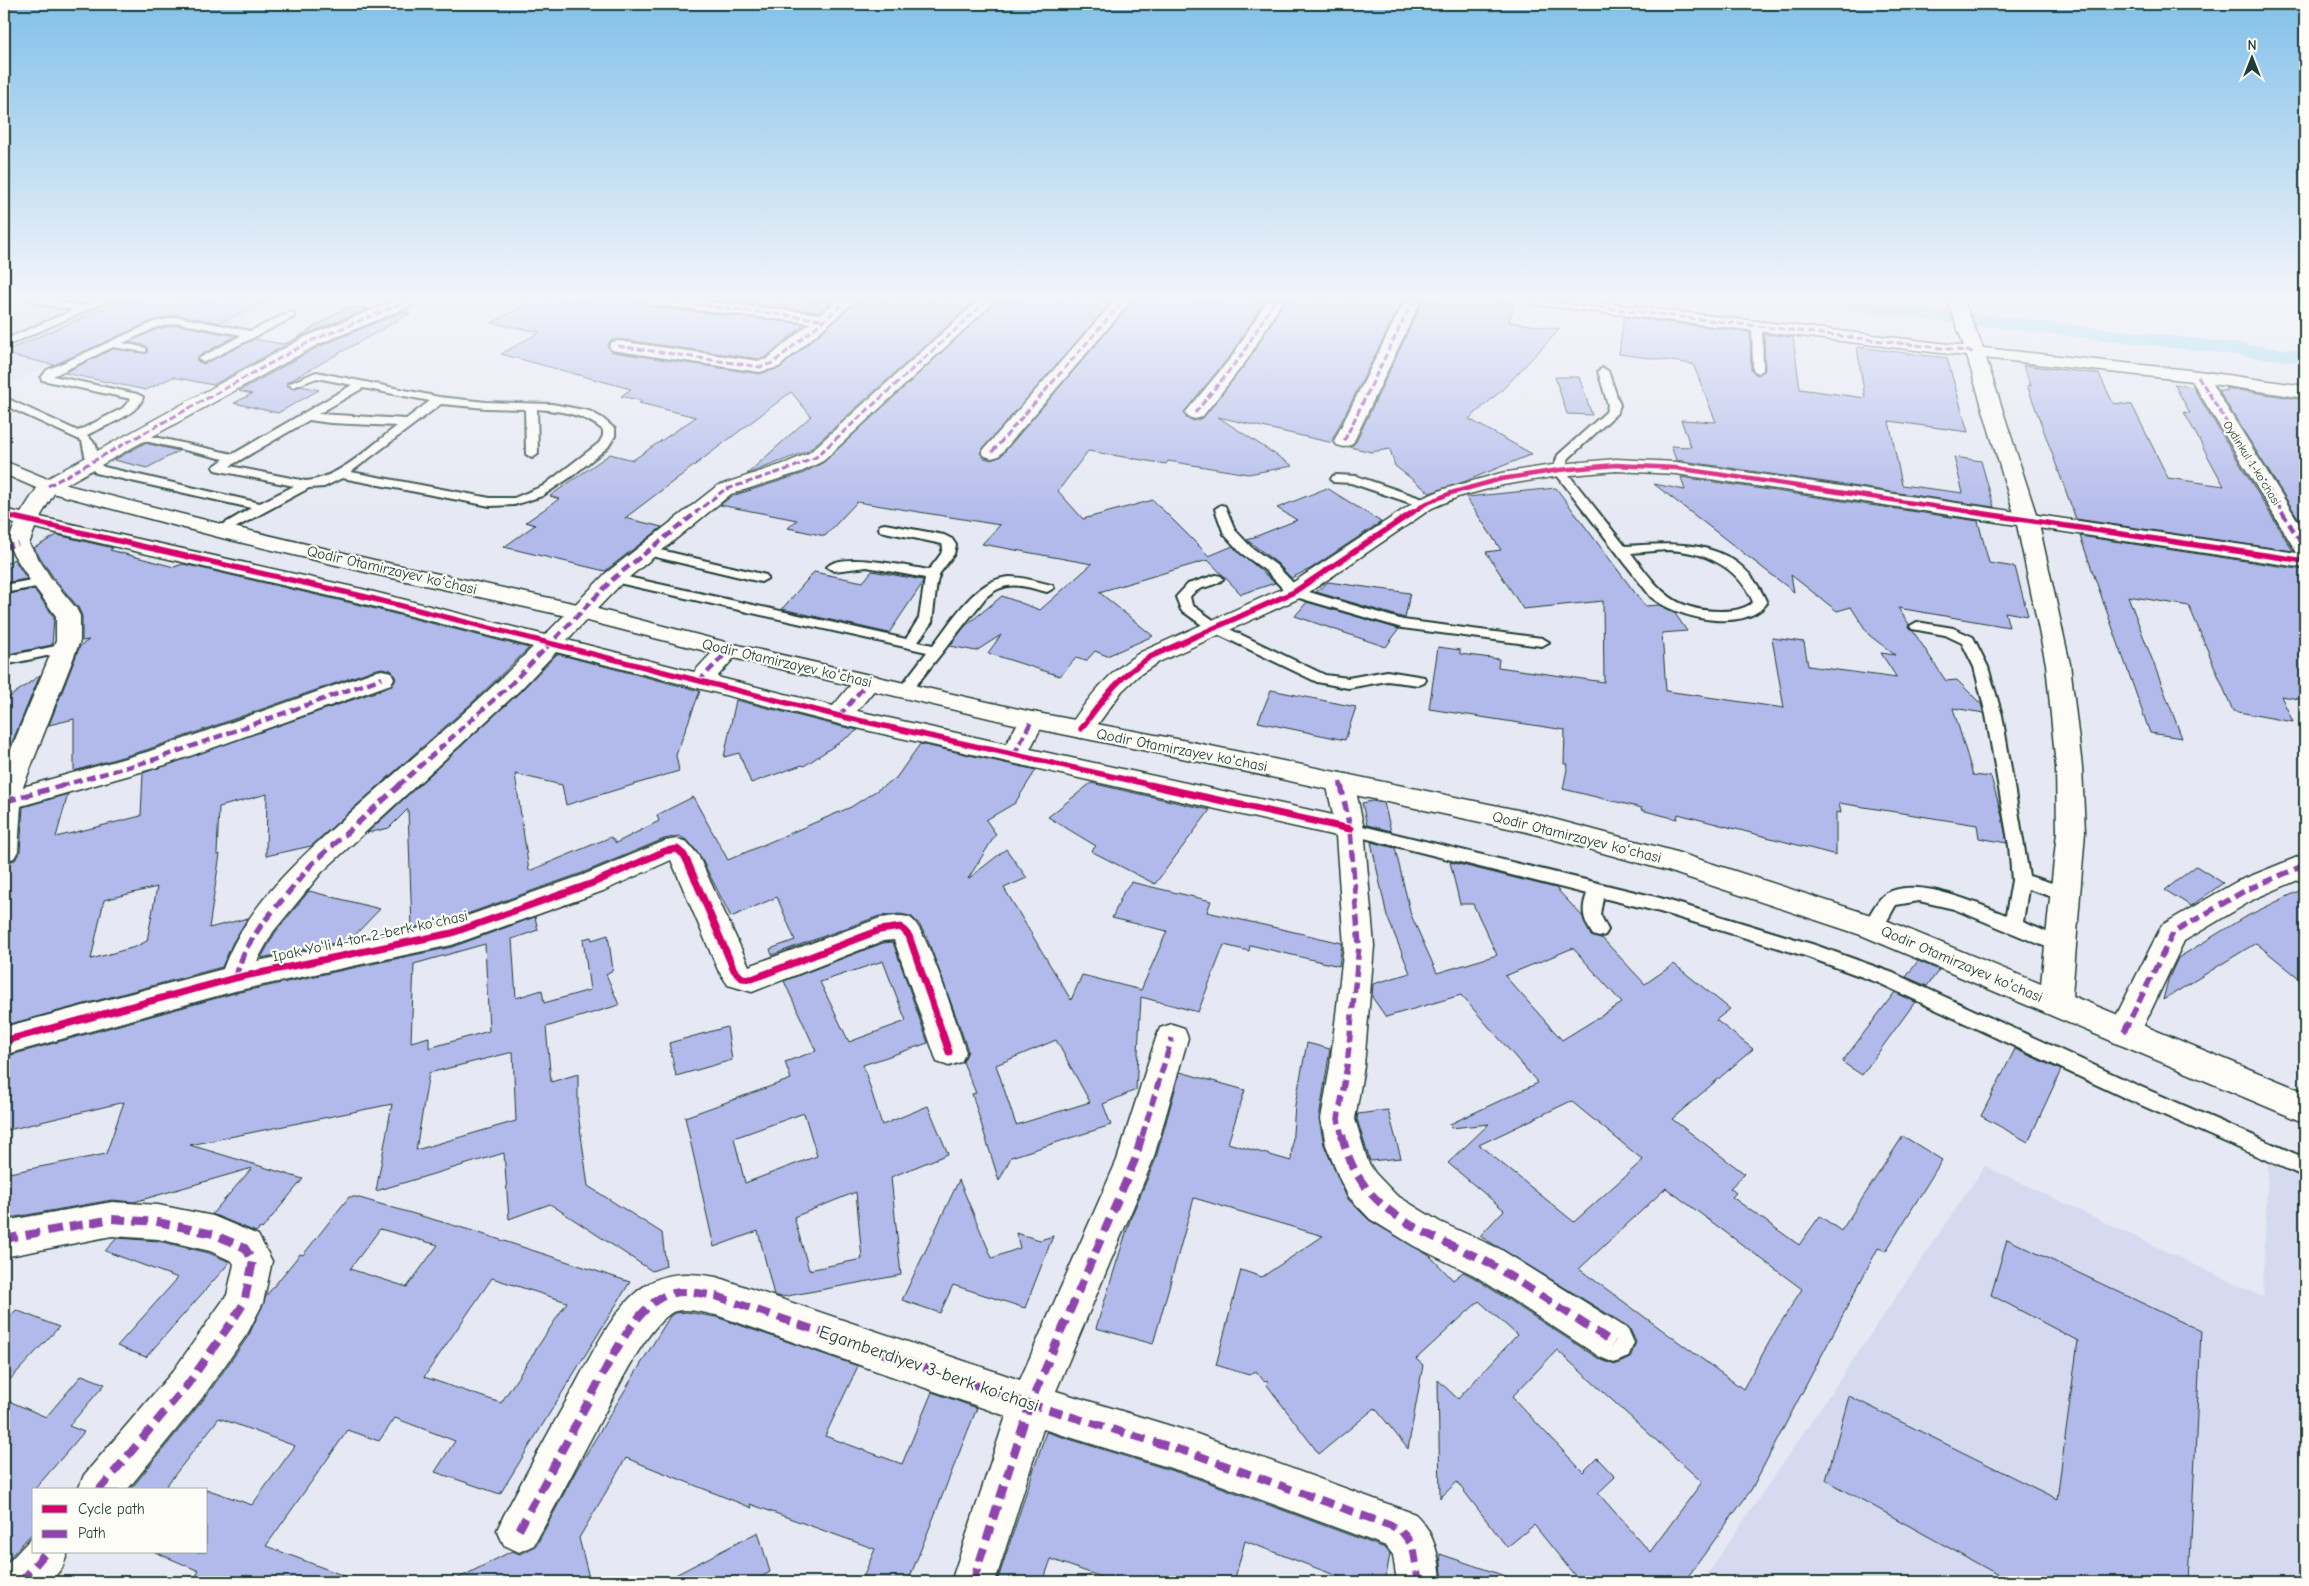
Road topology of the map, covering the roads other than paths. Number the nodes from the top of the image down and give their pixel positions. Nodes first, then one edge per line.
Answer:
1 (50, 374) edge
2 (250, 374) edge
3 (907, 374) edge
4 (1060, 374) edge
5 (1226, 374) edge
6 (1377, 374) edge
7 (1605, 374) edge
8 (1981, 374) edge
9 (2182, 374) edge
10 (2198, 376) junction
11 (293, 384) dead end
12 (362, 384) junction
13 (2305, 392) edge
14 (440, 400) junction
15 (4, 401) edge
16 (531, 406) junction
17 (1195, 413) dead end
18 (307, 416) junction
19 (408, 423) junction
20 (78, 435) junction
21 (136, 436) junction
22 (1344, 441) dead end
23 (992, 452) dead end
24 (532, 454) dead end
25 (235, 458) junction
26 (92, 461) junction
27 (1559, 470) junction
28 (9, 471) edge
29 (341, 474) junction
30 (1337, 479) dead end
31 (306, 485) junction
32 (48, 486) junction
33 (1425, 504) junction
34 (262, 507) junction
35 (1221, 509) dead end
36 (4, 515) edge
37 (2026, 520) junction
38 (27, 521) junction
39 (885, 528) dead end
40 (222, 531) junction
41 (11, 545) edge
42 (2305, 549) edge
43 (1623, 550) junction
44 (648, 551) junction
45 (2305, 561) edge
46 (834, 567) dead end
47 (932, 575) junction
48 (614, 578) junction
49 (761, 578) dead end
50 (1216, 579) dead end
51 (42, 582) junction
52 (1047, 588) dead end
53 (4, 589) edge
54 (1294, 592) junction
55 (582, 612) junction
56 (1917, 626) dead end
57 (1214, 627) junction
58 (1542, 642) dead end
59 (551, 644) junction
60 (908, 644) junction
61 (65, 648) junction
62 (729, 650) junction
63 (936, 650) junction
64 (4, 661) edge
65 (382, 678) dead end
66 (1419, 680) dead end
67 (698, 682) junction
68 (868, 682) junction
69 (905, 690) junction
70 (839, 716) junction
71 (1032, 720) junction
72 (1081, 729) junction
73 (1014, 755) junction
74 (1340, 782) junction
75 (6, 801) junction
76 (1350, 828) junction
77 (4, 851) edge
78 (2305, 865) edge
79 (2021, 880) junction
80 (1598, 889) junction
81 (2066, 894) junction
82 (1872, 926) junction
83 (2013, 926) junction
84 (1599, 930) dead end
85 (2062, 946) junction
86 (235, 978) junction
87 (2056, 1003) junction
88 (2124, 1032) junction
89 (1172, 1038) dead end
90 (4, 1042) edge
91 (949, 1052) dead end
92 (2305, 1108) edge
93 (2305, 1168) edge
94 (4, 1239) edge
95 (1614, 1343) dead end
96 (1030, 1404) junction
97 (101, 1488) edge
98 (519, 1530) dead end
99 (44, 1554) edge
100 (21, 1582) edge
101 (973, 1582) edge
102 (1419, 1582) edge

1 - 20 lane
2 - 21 street
3 - 44 street, Ipak Yoʻli 4-tor 2-berk koʻchasi
4 - 23 street
5 - 17 street
6 - 22 street
7 - 27 lane
8 - 37 street
9 - 10 street
10 - 13 street
10 - 42 street, Oydinkul 1-ko'chasi
11 - 12 lane
12 - 14 lane
12 - 18 lane
14 - 16 lane
14 - 19 lane
15 - 20 lane
16 - 24 lane
16 - 29 lane
18 - 19 lane
18 - 25 lane
19 - 29 lane
20 - 26 lane
21 - 25 lane
21 - 26 street
25 - 31 lane
26 - 32 street
26 - 34 lane
27 - 33 street
27 - 37 street
27 - 43 lane
28 - 32 street, Qodir Otamirzayev koʻchasi
29 - 31 lane
30 - 33 lane
31 - 34 lane
32 - 38 street
32 - 40 street, Qodir Otamirzayev koʻchasi
33 - 54 street
34 - 40 lane
35 - 54 lane
36 - 38 street
37 - 45 street
37 - 81 street
38 - 41 street
38 - 59 street
39 - 47 lane
40 - 55 street, Qodir Otamirzayev koʻchasi
41 - 51 street
43 - 43 lane
44 - 48 street, Ipak Yoʻli 4-tor 2-berk koʻchasi
44 - 49 lane
46 - 47 lane
47 - 60 lane
48 - 55 street, Ipak Yoʻli 4-tor 2-berk koʻchasi
48 - 60 lane
50 - 57 lane
51 - 53 lane
51 - 61 street
52 - 63 lane
54 - 57 street
54 - 58 lane
55 - 59 street, Ipak Yoʻli 4-tor 2-berk koʻchasi
55 - 62 street, Qodir Otamirzayev koʻchasi
56 - 79 lane
57 - 66 lane
57 - 72 street
59 - 67 street
59 - 86 street, Ipak Yoʻli 4-tor 2-berk koʻchasi
60 - 63 lane
61 - 64 lane
61 - 75 street
62 - 67 street
62 - 68 street, Qodir Otamirzayev koʻchasi
63 - 69 lane
65 - 75 street
67 - 70 street
68 - 69 street, Qodir Otamirzayev koʻchasi
68 - 70 street
69 - 71 street, Qodir Otamirzayev koʻchasi
70 - 73 street
71 - 72 street, Qodir Otamirzayev koʻchasi
71 - 73 street
72 - 74 street, Qodir Otamirzayev koʻchasi
73 - 76 street
74 - 76 street
74 - 82 street, Qodir Otamirzayev koʻchasi
75 - 77 street
76 - 80 lane
76 - 95 street
78 - 88 street
79 - 81 lane
79 - 83 lane
80 - 84 lane
80 - 93 lane
81 - 85 street
82 - 83 lane
82 - 87 street, Qodir Otamirzayev koʻchasi
83 - 85 lane
85 - 87 street
86 - 90 street, Ipak Yoʻli 4-tor 2-berk koʻchasi
86 - 91 street, Ipak Yoʻli 4-tor 2-berk koʻchasi
87 - 88 street, Qodir Otamirzayev koʻchasi
88 - 92 street, Qodir Otamirzayev koʻchasi
89 - 96 street
94 - 97 street
96 - 98 street, Egamberdiyev 3-berk koʻchasi
96 - 101 street
96 - 102 street, Egamberdiyev 3-berk koʻchasi
99 - 100 street

